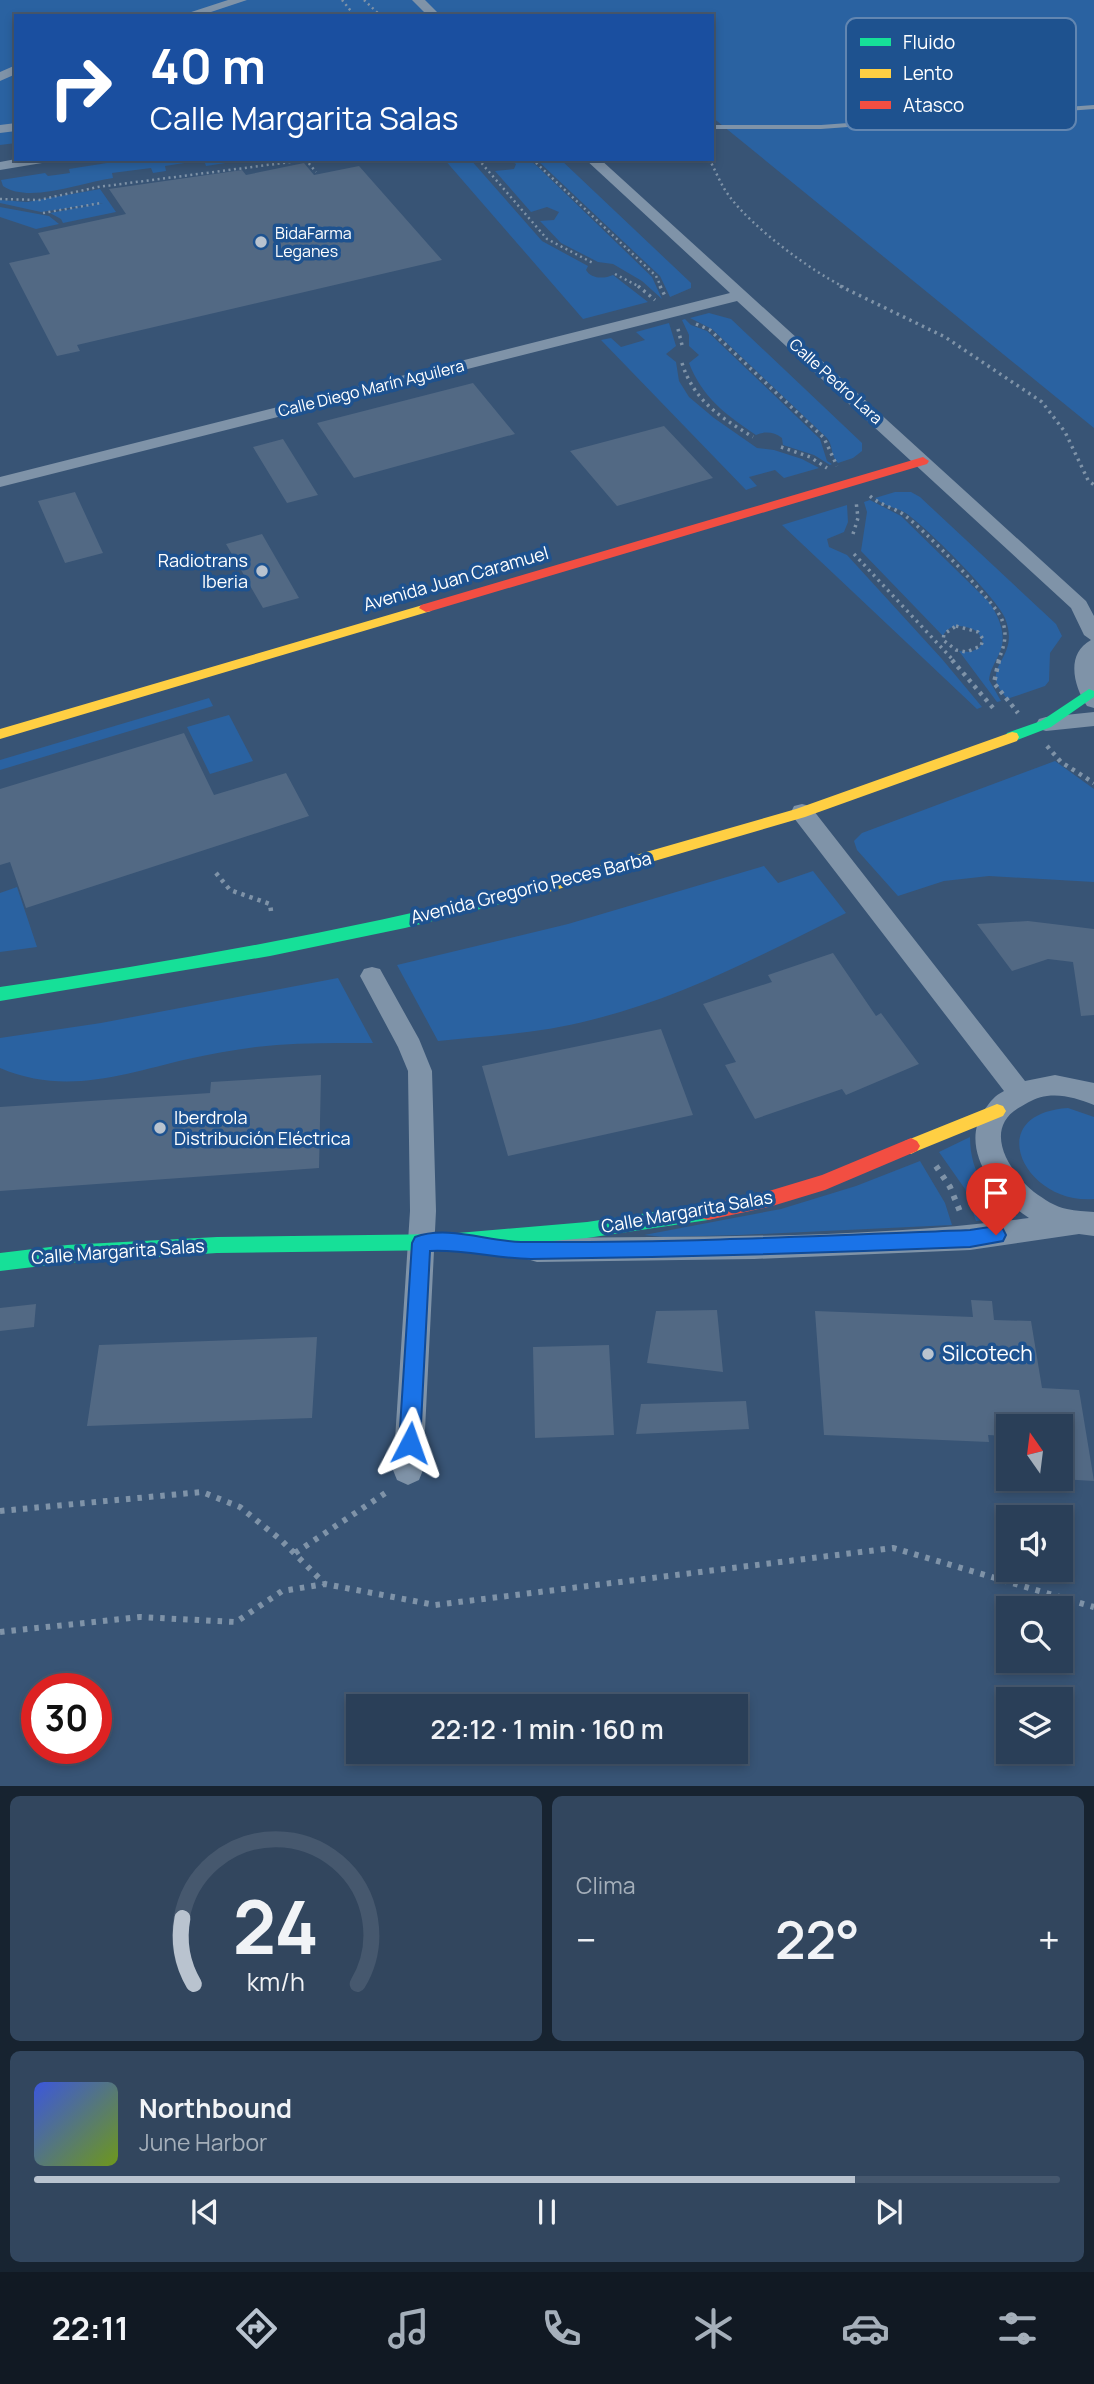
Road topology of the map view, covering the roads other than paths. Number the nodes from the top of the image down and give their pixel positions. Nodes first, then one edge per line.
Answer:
1 (216, 0) edge
2 (241, 0) edge
3 (418, 0) edge
4 (181, 14) edge
5 (433, 14) edge
6 (1094, 107) edge
7 (1076, 108) edge
8 (846, 125) edge
9 (714, 127) edge
10 (30, 161) edge
11 (594, 161) edge
12 (0, 166) edge
13 (741, 295) junction
14 (923, 461) junction
15 (0, 482) edge
16 (1086, 609) edge
17 (1094, 635) edge
18 (1094, 646) edge
19 (1091, 697) edge
20 (1094, 719) edge
21 (1046, 724) junction
22 (0, 734) edge
23 (802, 812) junction
24 (372, 976) dead end
25 (0, 994) edge
26 (1019, 1092) junction
27 (1094, 1094) edge
28 (997, 1111) junction
29 (1089, 1227) edge
30 (434, 1242) junction
31 (0, 1262) edge
32 (408, 1470) road end

1 - 4 street
2 - 4 street
3 - 5 street
6 - 7 lane
8 - 9 lane
10 - 12 street
11 - 13 street, Calle Pedro Lara
13 - 14 street, Calle Pedro Lara
13 - 15 street, Calle Diego Marín Aguilera
14 - 16 street, Calle Pedro Lara
14 - 22 street, Avenida Juan Caramuel
16 - 17 street, Calle Pedro Lara
18 - 19 street
19 - 21 street, Avenida Gregorio Peces Barba
20 - 21 street, Avenida Gregorio Peces Barba
21 - 23 street, Avenida Gregorio Peces Barba
23 - 25 street, Avenida Gregorio Peces Barba
23 - 26 street
24 - 30 street
26 - 27 street
26 - 28 street
28 - 29 street
28 - 30 street, Calle Margarita Salas
29 - 30 street, Calle Margarita Salas
30 - 31 street, Calle Margarita Salas
30 - 32 street

